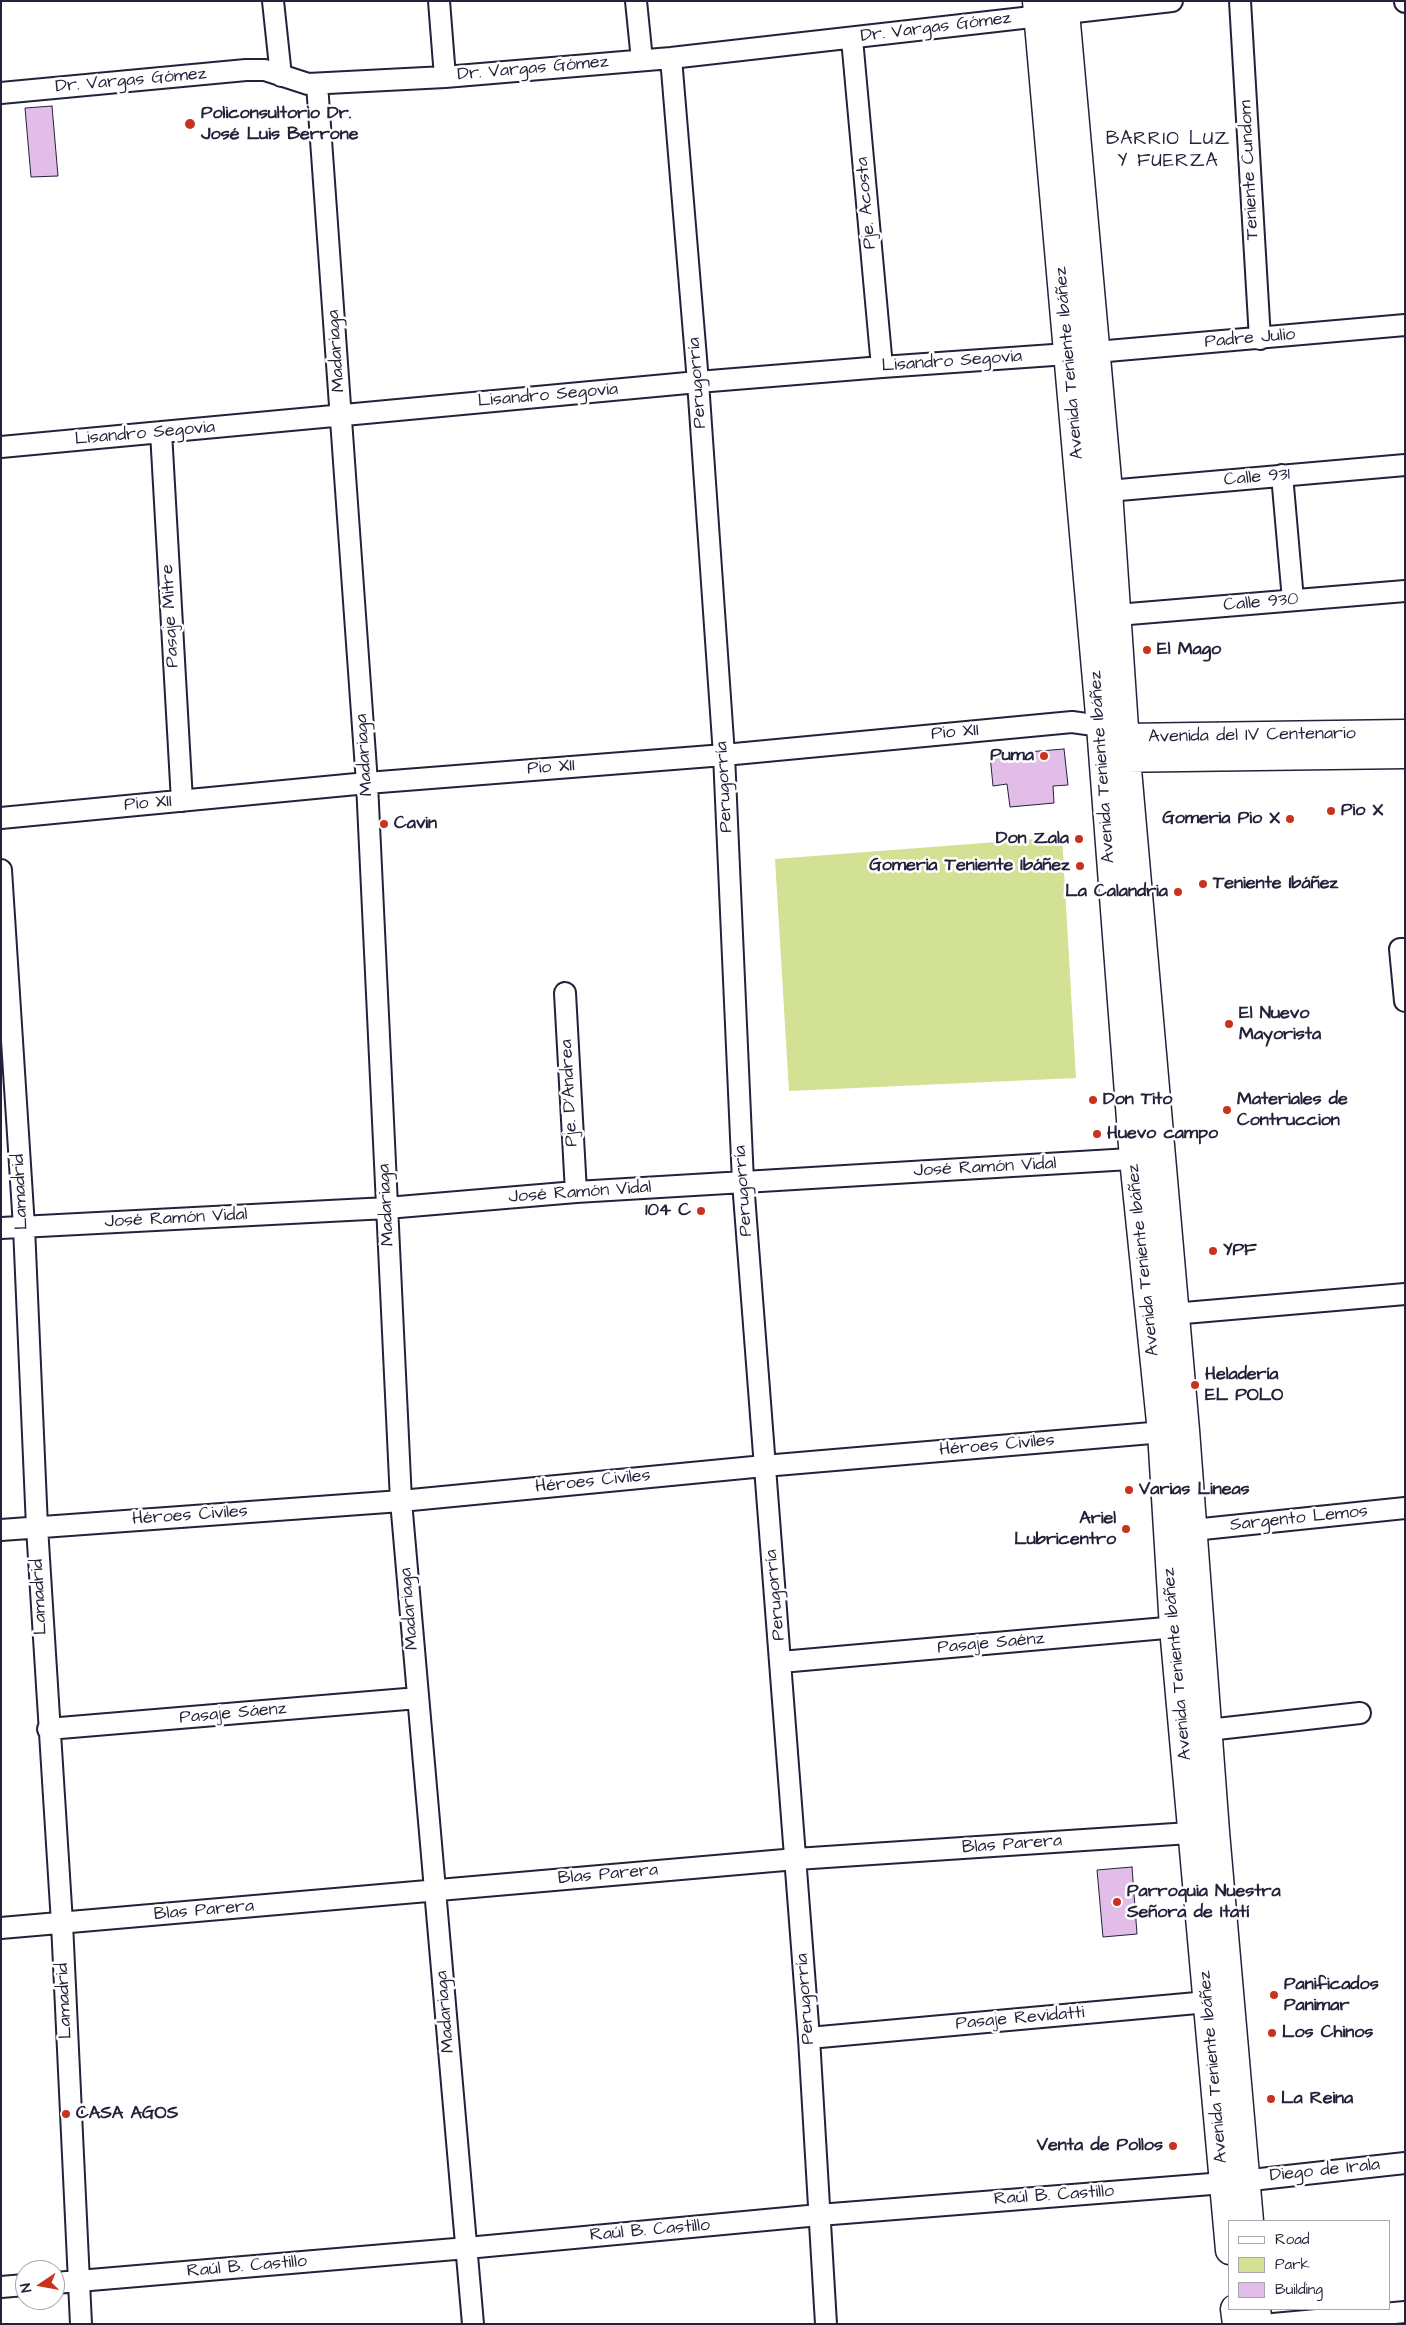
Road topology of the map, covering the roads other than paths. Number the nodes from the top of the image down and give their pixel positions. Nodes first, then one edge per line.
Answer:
1 (272, 1) edge
2 (439, 1) edge
3 (636, 1) edge
4 (1172, 1) edge
5 (1240, 1) edge
6 (1052, 8) edge
7 (852, 39) junction
8 (671, 58) junction
9 (642, 60) junction
10 (281, 76) junction
11 (445, 77) junction
12 (316, 84) junction
13 (1, 93) edge
14 (1405, 325) edge
15 (1260, 339) junction
16 (1096, 352) junction
17 (1069, 354) junction
18 (882, 366) junction
19 (698, 382) junction
20 (341, 415) junction
21 (160, 432) junction
22 (1, 447) edge
23 (1405, 465) edge
24 (1282, 476) junction
25 (1108, 491) junction
26 (1405, 591) edge
27 (1293, 600) junction
28 (1117, 615) junction
29 (1405, 734) edge
30 (1114, 745) junction
31 (1405, 754) edge
32 (724, 755) junction
33 (367, 782) junction
34 (182, 801) junction
35 (1, 818) edge
36 (1, 870) edge
37 (1403, 949) edge
38 (564, 993) dead end
39 (1405, 1001) edge
40 (1147, 1158) junction
41 (743, 1182) junction
42 (576, 1192) junction
43 (388, 1208) junction
44 (24, 1227) junction
45 (1, 1228) edge
46 (1405, 1294) edge
47 (1162, 1315) junction
48 (1173, 1431) junction
49 (764, 1466) junction
50 (401, 1501) junction
51 (1405, 1508) edge
52 (36, 1527) junction
53 (1, 1530) edge
54 (1193, 1530) junction
55 (1187, 1626) junction
56 (782, 1662) junction
57 (418, 1698) junction
58 (1360, 1713) dead end
59 (48, 1729) junction
60 (1208, 1730) junction
61 (1204, 1832) junction
62 (796, 1859) junction
63 (434, 1890) junction
64 (62, 1923) junction
65 (1, 1928) edge
66 (1220, 2001) junction
67 (809, 2038) junction
68 (1405, 2163) edge
69 (1234, 2182) junction
70 (819, 2215) junction
71 (1232, 2220) edge
72 (1249, 2220) edge
73 (467, 2248) junction
74 (79, 2282) junction
75 (65, 2283) edge
76 (15, 2286) edge
77 (1, 2287) edge
78 (1235, 2310) edge
79 (1256, 2310) edge
80 (1405, 2312) edge
81 (81, 2324) edge
82 (473, 2324) edge
83 (826, 2324) edge
84 (1236, 2324) edge
85 (1258, 2324) edge
86 (1274, 2324) edge

1 - 10 street
2 - 11 street
3 - 9 street
4 - 6 street, Dr. Vargas Gómez
5 - 15 street, Teniente Cundom
6 - 7 street, Dr. Vargas Gómez
6 - 16 main road, Avenida Teniente Ibáñez
6 - 17 main road, Avenida Teniente Ibáñez
7 - 8 street, Dr. Vargas Gómez
7 - 18 street, Pje. Acosta
8 - 9 street, Dr. Vargas Gómez
8 - 19 street, Perugorría
9 - 11 street, Dr. Vargas Gómez
10 - 12 street, Dr. Vargas Gómez
10 - 13 street, Dr. Vargas Gómez
11 - 12 street, Dr. Vargas Gómez
12 - 20 street, Madariaga
14 - 15 street, Padre Julio
15 - 16 street, Padre Julio
16 - 17 street, Lisandro Segovia
16 - 25 main road, Avenida Teniente Ibáñez
17 - 18 street, Lisandro Segovia
17 - 30 main road, Avenida Teniente Ibáñez
18 - 19 street, Lisandro Segovia
19 - 20 street, Lisandro Segovia
19 - 32 street, Perugorría
20 - 21 street, Lisandro Segovia
20 - 33 street, Madariaga
21 - 22 street, Lisandro Segovia
21 - 34 street, Pasaje Mitre
23 - 24 street, Calle 931
24 - 25 street, Calle 931
24 - 27 street
25 - 28 main road, Avenida Teniente Ibáñez
26 - 27 street, Calle 930
27 - 28 street, Calle 930
28 - 30 main road, Avenida Teniente Ibáñez
29 - 30 main road, Avenida del IV Centenario
30 - 31 main road, Avenida del IV Centenario
30 - 32 street, Pio XII
30 - 40 main road, Avenida Teniente Ibáñez
32 - 33 street, Pio XII
32 - 41 street, Perugorría
33 - 34 street, Pio XII
33 - 43 street, Madariaga
34 - 35 street, Pio XII
36 - 44 street, Lamadrid
37 - 39 street
38 - 42 street, Pje. D'Andrea
40 - 41 street, José Ramón Vidal
40 - 47 main road, Avenida Teniente Ibáñez
41 - 42 street, José Ramón Vidal
41 - 49 street, Perugorría
42 - 43 street, José Ramón Vidal
43 - 44 street, José Ramón Vidal
43 - 50 street, Madariaga
44 - 45 street, José Ramón Vidal
44 - 52 street, Lamadrid
46 - 47 street
47 - 48 main road, Avenida Teniente Ibáñez
48 - 49 street, Héroes Civiles
48 - 54 main road, Avenida Teniente Ibáñez
48 - 55 main road, Avenida Teniente Ibáñez
49 - 50 street, Héroes Civiles
49 - 56 street, Perugorría
50 - 52 street, Héroes Civiles
50 - 57 street, Madariaga
51 - 54 street, Sargento Lemos
52 - 53 street, Héroes Civiles
52 - 59 street, Lamadrid
54 - 55 main road, Avenida Teniente Ibáñez
55 - 56 street, Pasaje Saénz
55 - 60 main road, Avenida Teniente Ibáñez
55 - 61 main road, Avenida Teniente Ibáñez
56 - 62 street, Perugorría
57 - 59 street, Pasaje Sáenz
57 - 63 street, Madariaga
58 - 60 street
59 - 64 street, Lamadrid
60 - 61 main road, Avenida Teniente Ibáñez
61 - 62 street, Blas Parera
61 - 66 main road, Avenida Teniente Ibáñez
62 - 63 street, Blas Parera
62 - 67 street, Perugorría
63 - 64 street, Blas Parera
63 - 73 street, Madariaga
64 - 65 street, Blas Parera
64 - 74 street, Lamadrid
66 - 67 street, Pasaje Revidatti
66 - 69 main road, Avenida Teniente Ibáñez
67 - 70 street, Perugorría
68 - 69 street, Diego de Irala
69 - 70 street, Raúl B. Castillo
69 - 71 main road, Avenida Teniente Ibáñez
69 - 72 main road, Avenida Teniente Ibáñez
70 - 73 street, Raúl B. Castillo
70 - 83 street, Perugorría
73 - 74 street, Raúl B. Castillo
73 - 82 street, Madariaga
74 - 75 street, Raúl B. Castillo
74 - 81 street, Lamadrid
76 - 77 street
78 - 84 main road
79 - 85 main road
80 - 86 street

